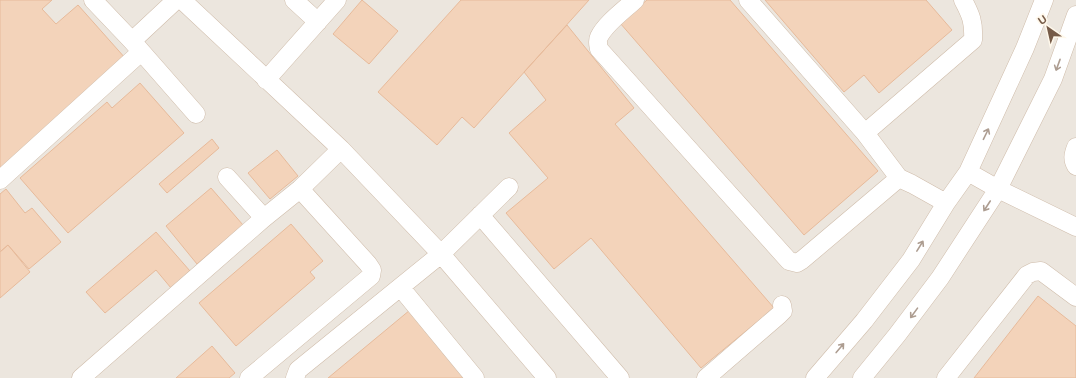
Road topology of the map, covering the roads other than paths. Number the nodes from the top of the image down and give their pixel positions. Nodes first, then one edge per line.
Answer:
1 (93, 0) edge
2 (176, 0) edge
3 (182, 0) edge
4 (294, 0) edge
5 (337, 0) edge
6 (635, 0) edge
7 (748, 0) edge
8 (963, 0) edge
9 (1044, 0) edge
10 (1076, 15) edge
11 (318, 22) junction
12 (137, 47) junction
13 (266, 80) junction
14 (196, 114) dead end
15 (865, 133) junction
16 (1076, 147) edge
17 (341, 150) junction
18 (1076, 166) edge
19 (968, 172) junction
20 (227, 177) dead end
21 (899, 178) junction
22 (0, 180) edge
23 (509, 187) dead end
24 (300, 189) junction
25 (998, 189) junction
26 (946, 203) junction
27 (480, 215) junction
28 (264, 218) junction
29 (1076, 227) edge
30 (441, 254) junction
31 (400, 288) junction
32 (1076, 297) edge
33 (782, 305) dead end
34 (81, 378) edge
35 (249, 378) edge
36 (295, 378) edge
37 (475, 378) edge
38 (547, 378) edge
39 (620, 378) edge
40 (706, 378) edge
41 (815, 378) edge
42 (862, 378) edge
43 (946, 378) edge

1 - 12 street
2 - 12 street
3 - 13 street
4 - 11 street
5 - 11 street
6 - 21 street
7 - 15 street
8 - 15 street
19 -> 9 street
10 -> 25 street
11 - 13 street
12 - 14 street
12 - 22 street
13 - 17 street
15 - 21 street
16 - 18 street
17 - 24 street
17 - 30 street
19 - 25 street
19 - 26 street
20 - 28 street
21 - 26 street
23 - 27 street
24 - 28 street
24 - 35 street
25 - 29 street
25 -> 42 street
41 -> 26 street
27 - 30 street
27 - 39 street
28 - 34 street
30 - 31 street
30 - 38 street
31 - 36 street
31 - 37 street
32 - 43 street
33 - 40 street

